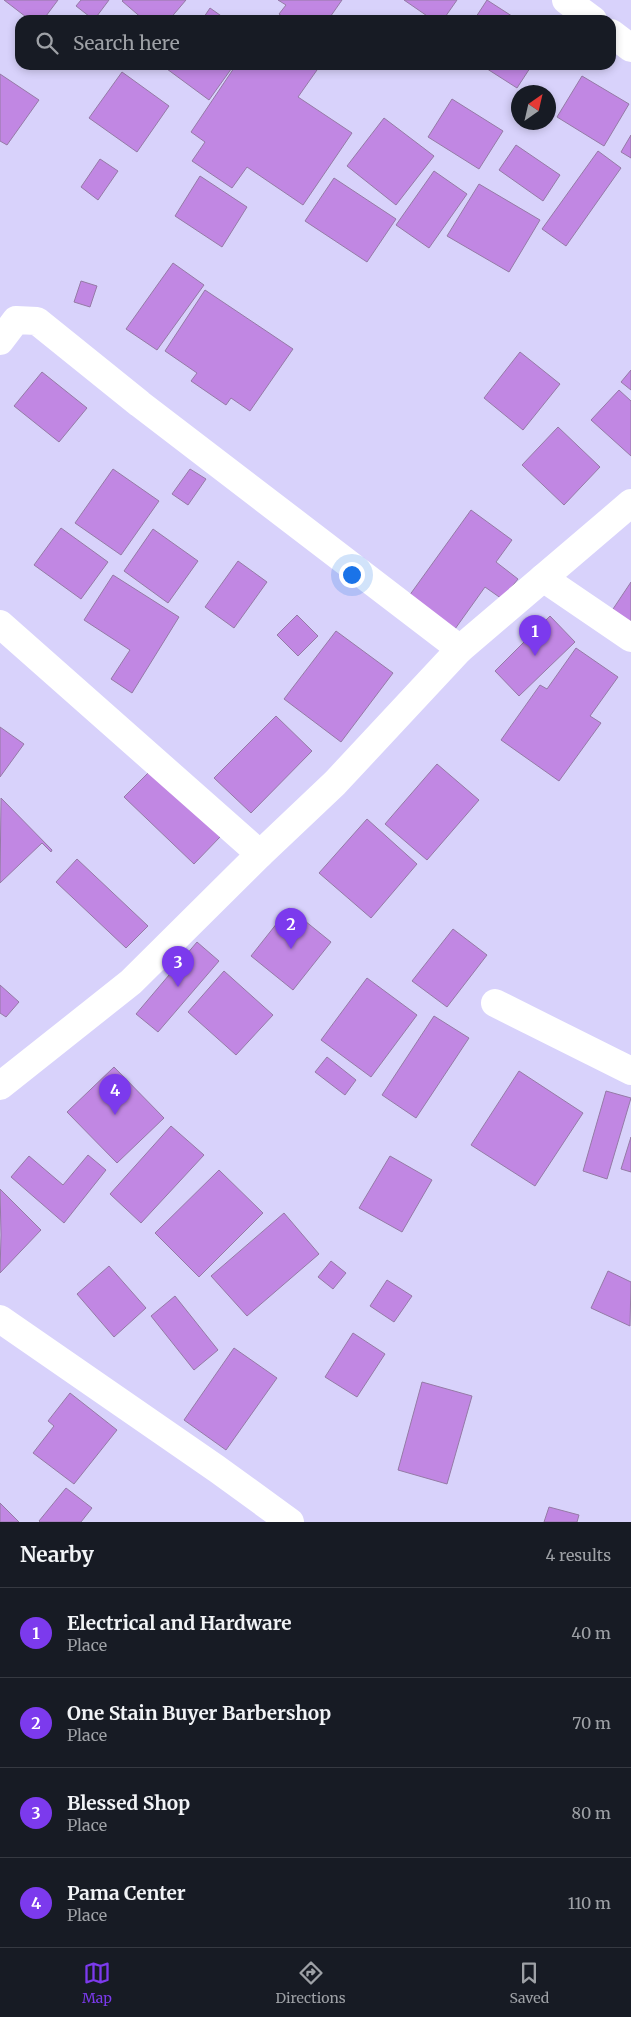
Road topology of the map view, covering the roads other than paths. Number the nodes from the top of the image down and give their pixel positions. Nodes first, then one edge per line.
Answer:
1 (566, 0) edge
2 (587, 15) edge
3 (616, 37) edge
4 (631, 48) edge
5 (0, 341) edge
6 (631, 503) edge
7 (543, 578) junction
8 (0, 624) edge
9 (631, 638) edge
10 (460, 649) junction
11 (260, 854) junction
12 (495, 1002) dead end
13 (631, 1071) edge
14 (0, 1086) edge
15 (0, 1319) edge
16 (290, 1522) edge

1 - 2 street
3 - 4 street
5 - 10 street
6 - 7 street
7 - 9 street
7 - 10 street
8 - 11 street
10 - 11 street
11 - 14 street
12 - 13 street
15 - 16 street

